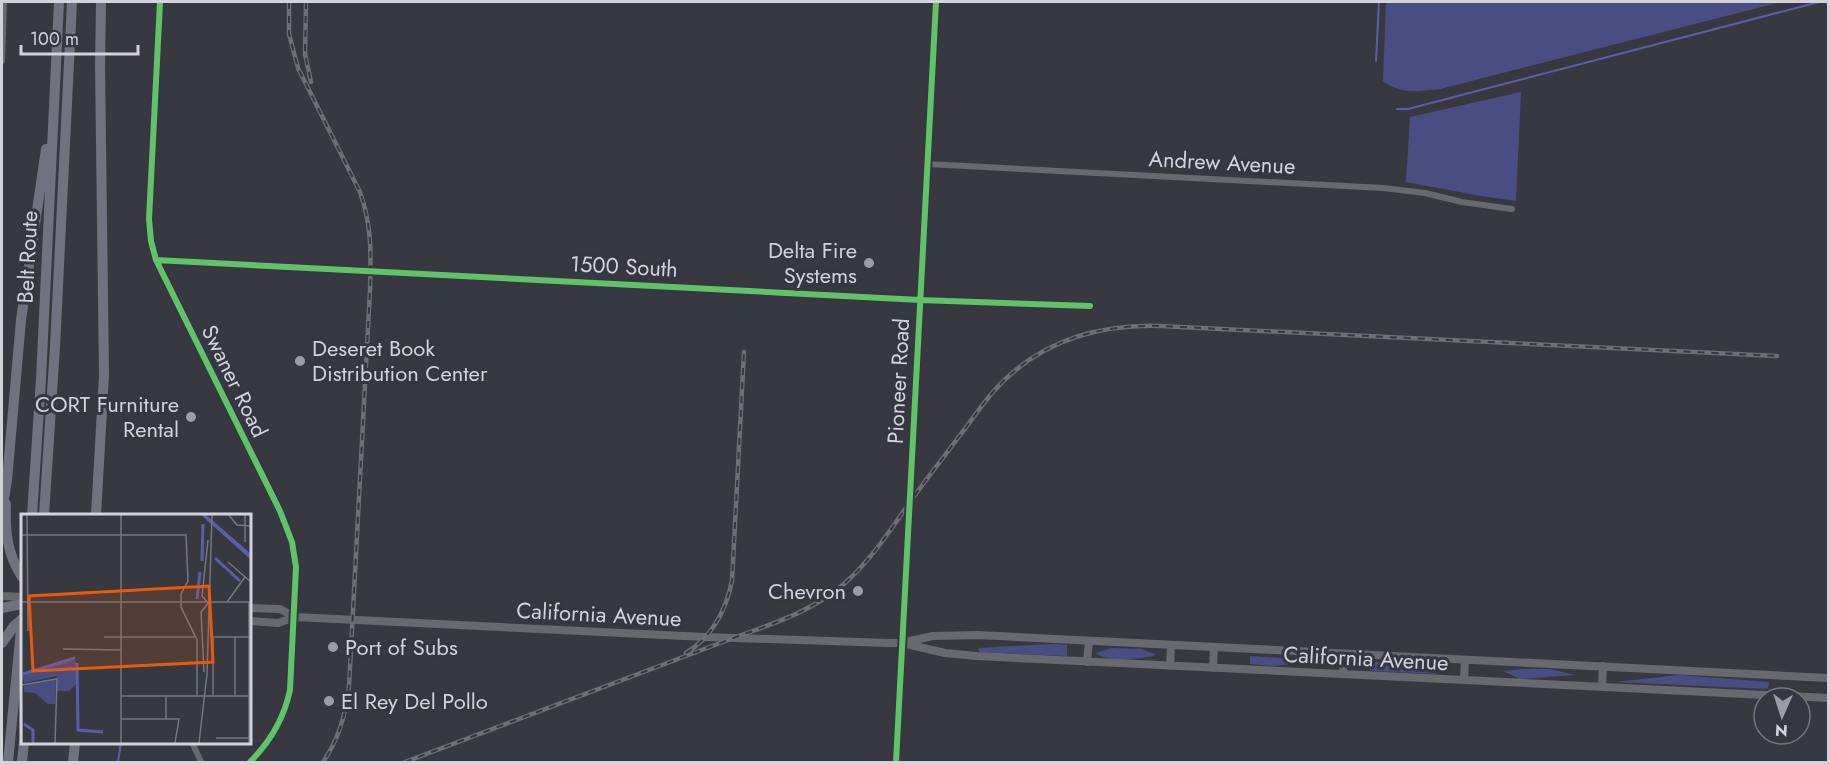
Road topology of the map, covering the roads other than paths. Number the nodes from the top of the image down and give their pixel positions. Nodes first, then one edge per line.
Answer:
1 (4, 2) edge
2 (59, 2) edge
3 (72, 2) edge
4 (101, 2) edge
5 (160, 2) edge
6 (936, 2) edge
7 (2, 61) edge
8 (54, 94) junction
9 (927, 164) junction
10 (1512, 209) dead end
11 (156, 260) junction
12 (920, 300) junction
13 (1090, 306) dead end
14 (6, 480) junction
15 (2, 512) edge
16 (32, 514) edge
17 (45, 514) edge
18 (96, 514) edge
19 (21, 575) edge
20 (2, 596) edge
21 (21, 599) edge
22 (2, 608) edge
23 (250, 608) edge
24 (21, 610) edge
25 (295, 617) junction
26 (21, 620) edge
27 (250, 621) edge
28 (21, 631) edge
29 (1089, 641) junction
30 (2, 643) edge
31 (902, 643) junction
32 (1171, 645) junction
33 (1214, 647) junction
34 (1344, 654) junction
35 (1465, 660) junction
36 (1087, 662) junction
37 (1170, 666) junction
38 (1603, 666) junction
39 (1213, 668) junction
40 (1343, 674) junction
41 (1828, 678) edge
42 (1464, 680) junction
43 (1602, 687) junction
44 (1828, 699) edge
45 (24, 743) edge
46 (75, 743) edge
47 (193, 743) edge
48 (8, 762) edge
49 (22, 762) edge
50 (73, 762) edge
51 (201, 762) edge
52 (250, 762) edge
53 (896, 762) edge

1 - 7 street
2 - 8 highway, Belt Route
3 - 17 highway, Belt Route
4 - 18 highway
5 - 11 street, Swaner Road
6 - 9 main road, Pioneer Road
8 - 14 highway
8 - 16 highway, Belt Route
9 - 10 street, Andrew Avenue
9 - 12 main road, Pioneer Road
11 - 12 street, 1500 South
11 - 25 street, Swaner Road
12 - 13 street, 1500 South
12 - 31 main road, Pioneer Road
14 - 15 highway
14 - 19 highway
20 - 21 main road
21 - 22 highway
22 - 24 main road
23 - 25 main road, California Avenue
25 - 27 main road, California Avenue
25 - 31 main road, California Avenue
25 - 52 street, Swaner Road
26 - 30 highway
28 - 48 highway
29 - 31 main road, California Avenue
29 - 32 main road, California Avenue
29 - 36 main road
31 - 36 main road, California Avenue
31 - 53 main road, Pioneer Road
32 - 33 main road, California Avenue
32 - 37 main road
33 - 34 main road, California Avenue
33 - 39 main road
34 - 35 main road, California Avenue
34 - 40 main road
35 - 38 main road, California Avenue
35 - 42 main road
36 - 37 main road, California Avenue
37 - 39 main road, California Avenue
38 - 41 main road, California Avenue
38 - 43 main road
39 - 40 main road, California Avenue
40 - 42 main road, California Avenue
42 - 43 main road, California Avenue
43 - 44 main road, California Avenue
45 - 49 highway
46 - 50 highway
47 - 51 street

